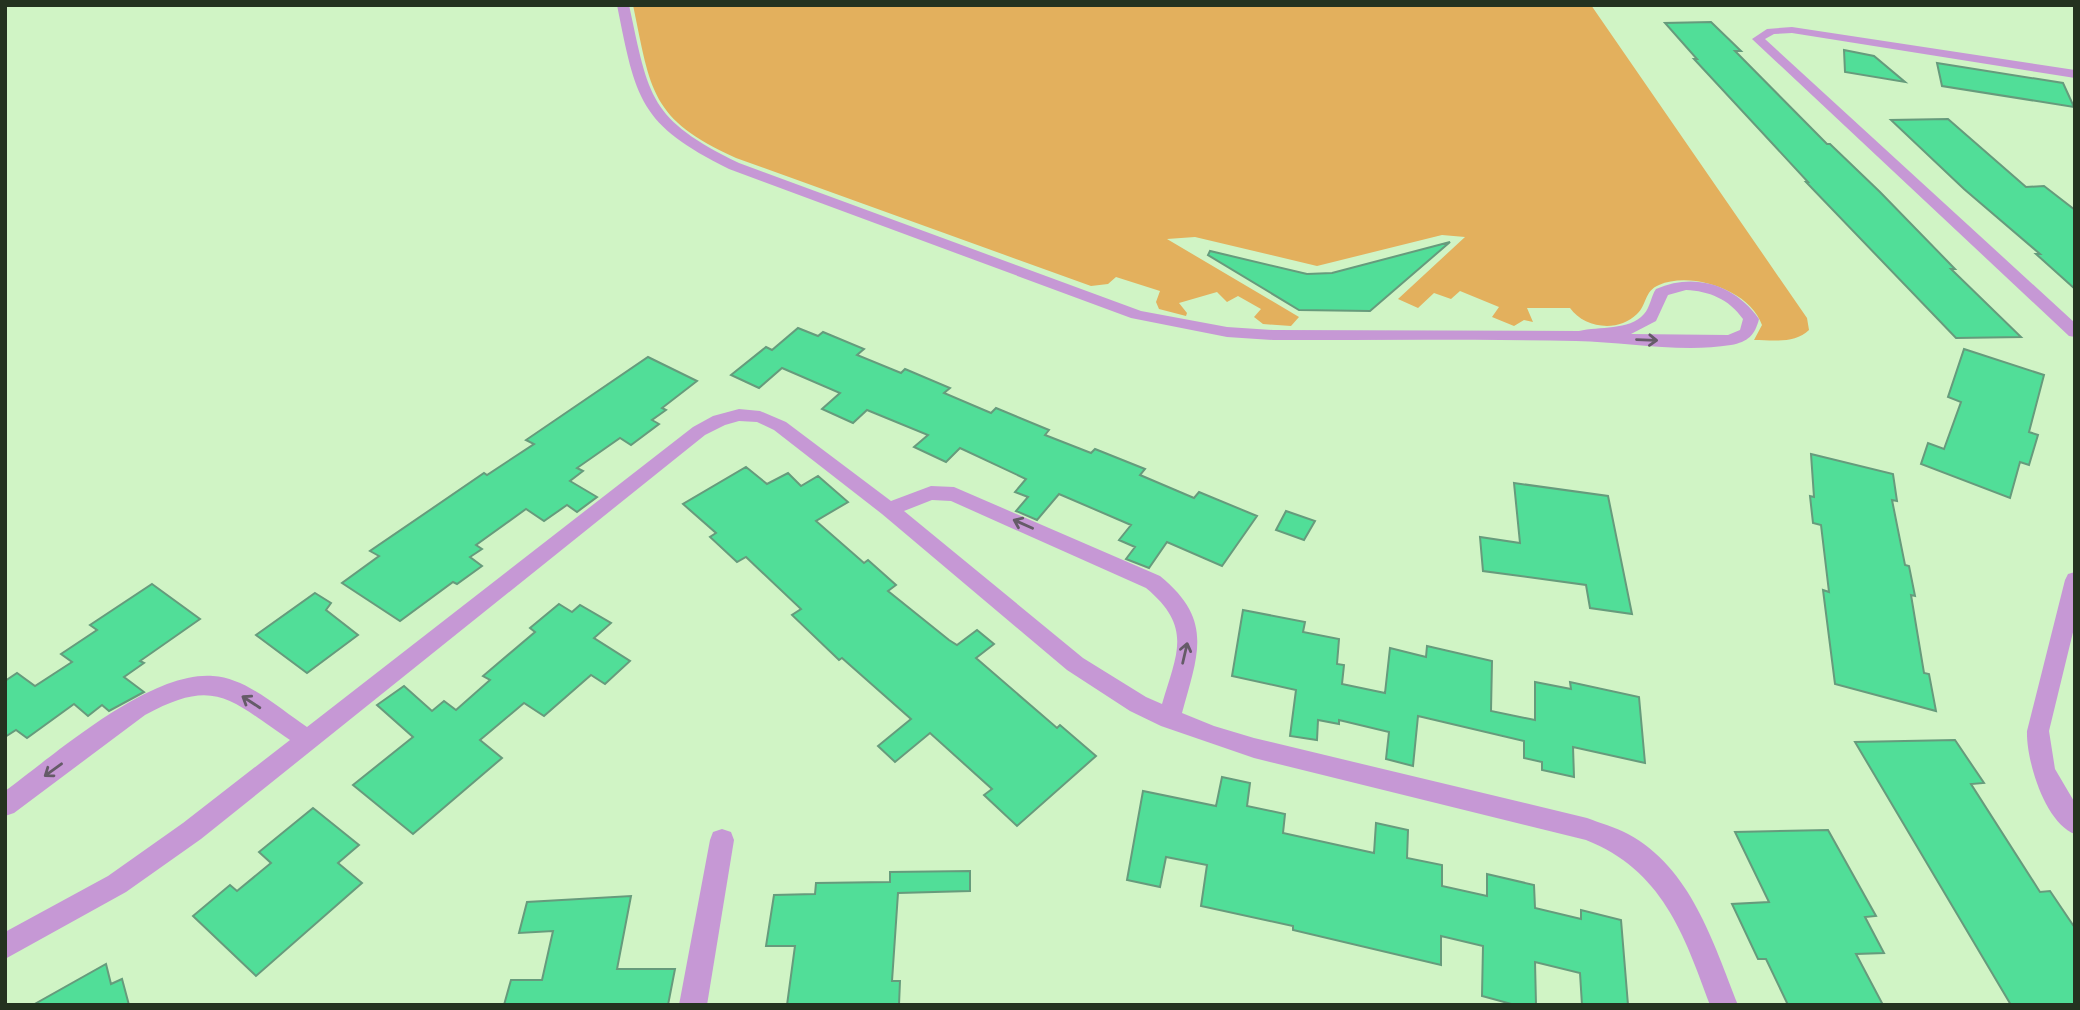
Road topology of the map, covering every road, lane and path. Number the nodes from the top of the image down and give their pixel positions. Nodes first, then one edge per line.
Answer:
1 (623, 5) edge
2 (1851, 40) junction
3 (1785, 62) junction
4 (2075, 74) edge
5 (2073, 327) edge
6 (1579, 336) junction
7 (889, 509) junction
8 (2075, 580) edge
9 (1169, 719) junction
10 (308, 740) junction
11 (5, 806) edge
12 (2075, 824) edge
13 (722, 840) dead end
14 (5, 946) edge
15 (694, 1005) edge
16 (1724, 1005) edge

1 - 6 street
2 - 3 street
2 - 3 street
2 - 4 street
3 - 5 street
6 -> 6 street
7 - 9 street
9 -> 7 street
7 - 10 street
8 - 12 street
9 - 16 street
10 -> 11 street
10 - 14 street
13 - 15 street

